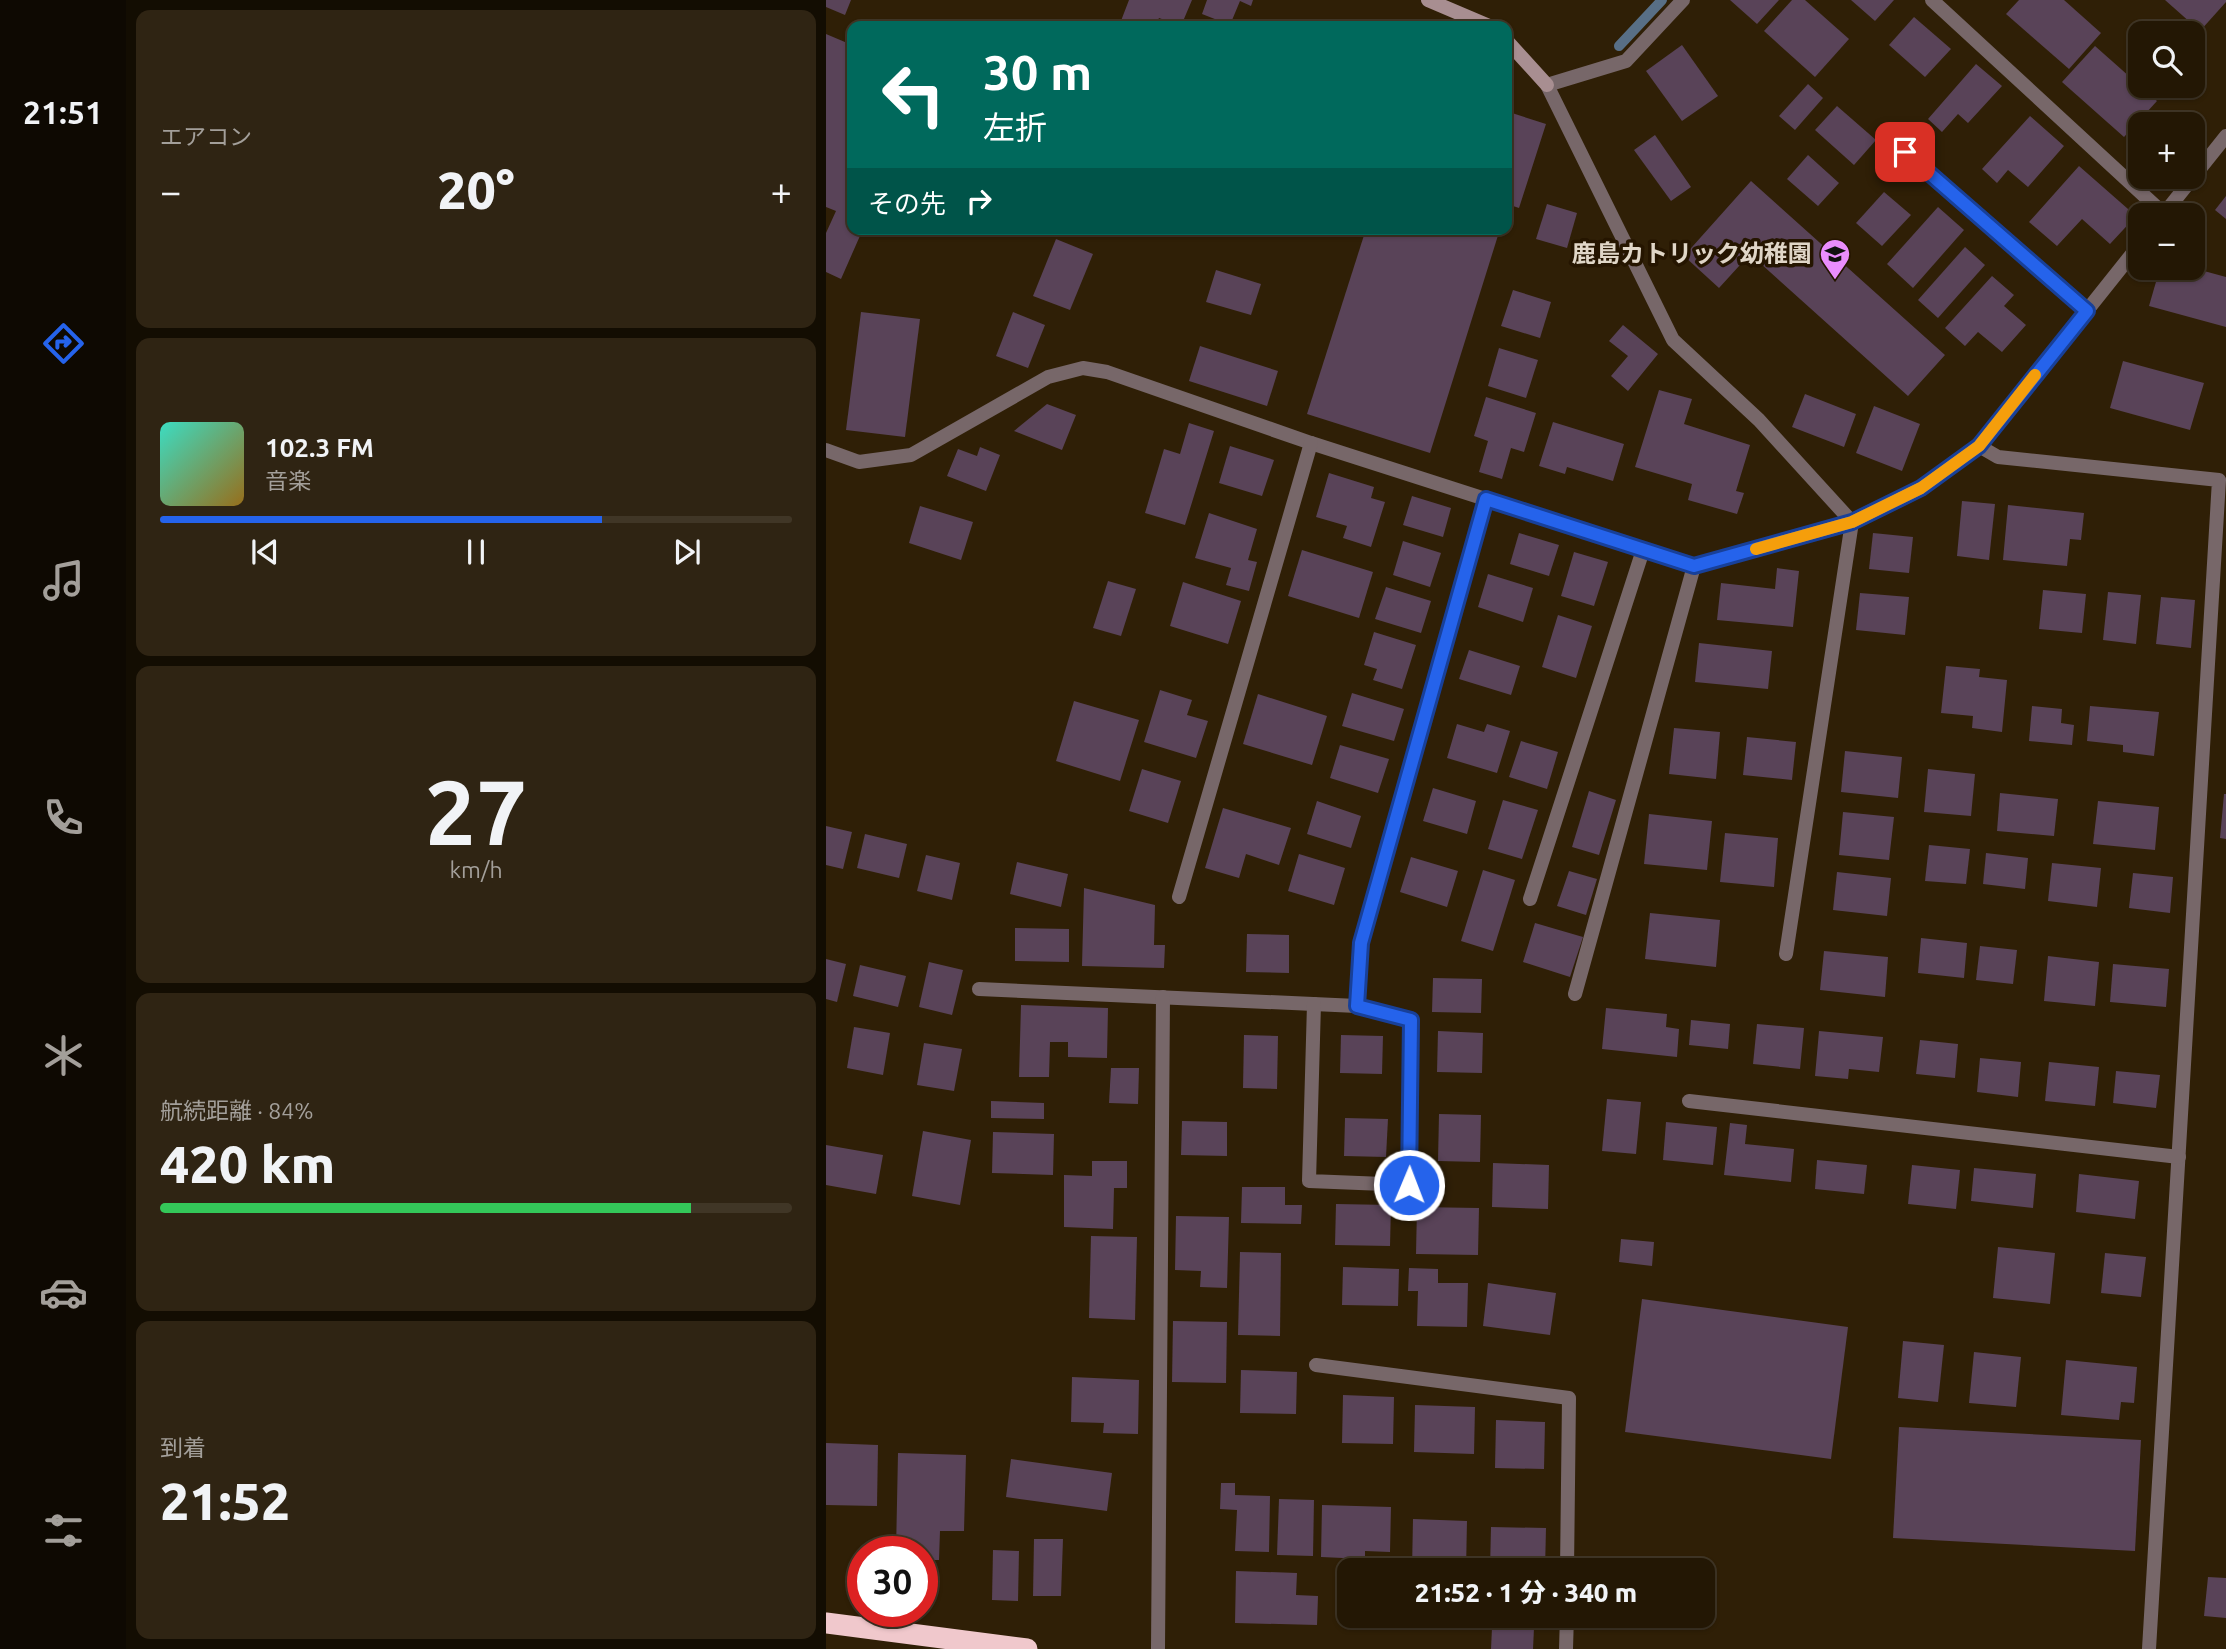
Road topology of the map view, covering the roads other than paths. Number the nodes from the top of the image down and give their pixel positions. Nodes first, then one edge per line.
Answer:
1 (1428, 0) edge
2 (1683, 0) edge
3 (1932, 0) edge
4 (1477, 21) edge
5 (1512, 46) edge
6 (1547, 85) junction
7 (2226, 136) edge
8 (1905, 152) dead end
9 (2150, 203) edge
10 (2173, 203) edge
11 (2128, 259) edge
12 (2087, 311) junction
13 (1311, 443) junction
14 (1979, 446) junction
15 (826, 450) edge
16 (1486, 499) junction
17 (1852, 522) junction
18 (1643, 550) junction
19 (1694, 566) junction
20 (1179, 897) dead end
21 (1530, 899) dead end
22 (1786, 954) dead end
23 (979, 989) dead end
24 (1576, 994) dead end
25 (1163, 997) junction
26 (1314, 1004) junction
27 (1357, 1006) junction
28 (1689, 1101) dead end
29 (2179, 1157) junction
30 (1316, 1365) dead end
31 (1567, 1558) edge
32 (826, 1623) edge
33 (1567, 1628) edge
34 (1027, 1649) edge
35 (1158, 1649) edge
36 (1566, 1649) edge
37 (2149, 1649) edge

1 - 4 street
2 - 6 street
3 - 9 street
5 - 6 street
6 - 17 street
7 - 10 street
8 - 12 street
11 - 12 street
12 - 14 street
13 - 15 street
13 - 16 street
13 - 20 street
14 - 17 street
14 - 29 street
16 - 18 street
16 - 27 street
17 - 19 street
17 - 22 street
18 - 19 street
18 - 21 street
19 - 24 street
23 - 25 street
25 - 26 street
25 - 35 street
26 - 27 street
26 - 27 street
28 - 29 street
29 - 37 street
30 - 31 street
32 - 34 highway
33 - 36 street

